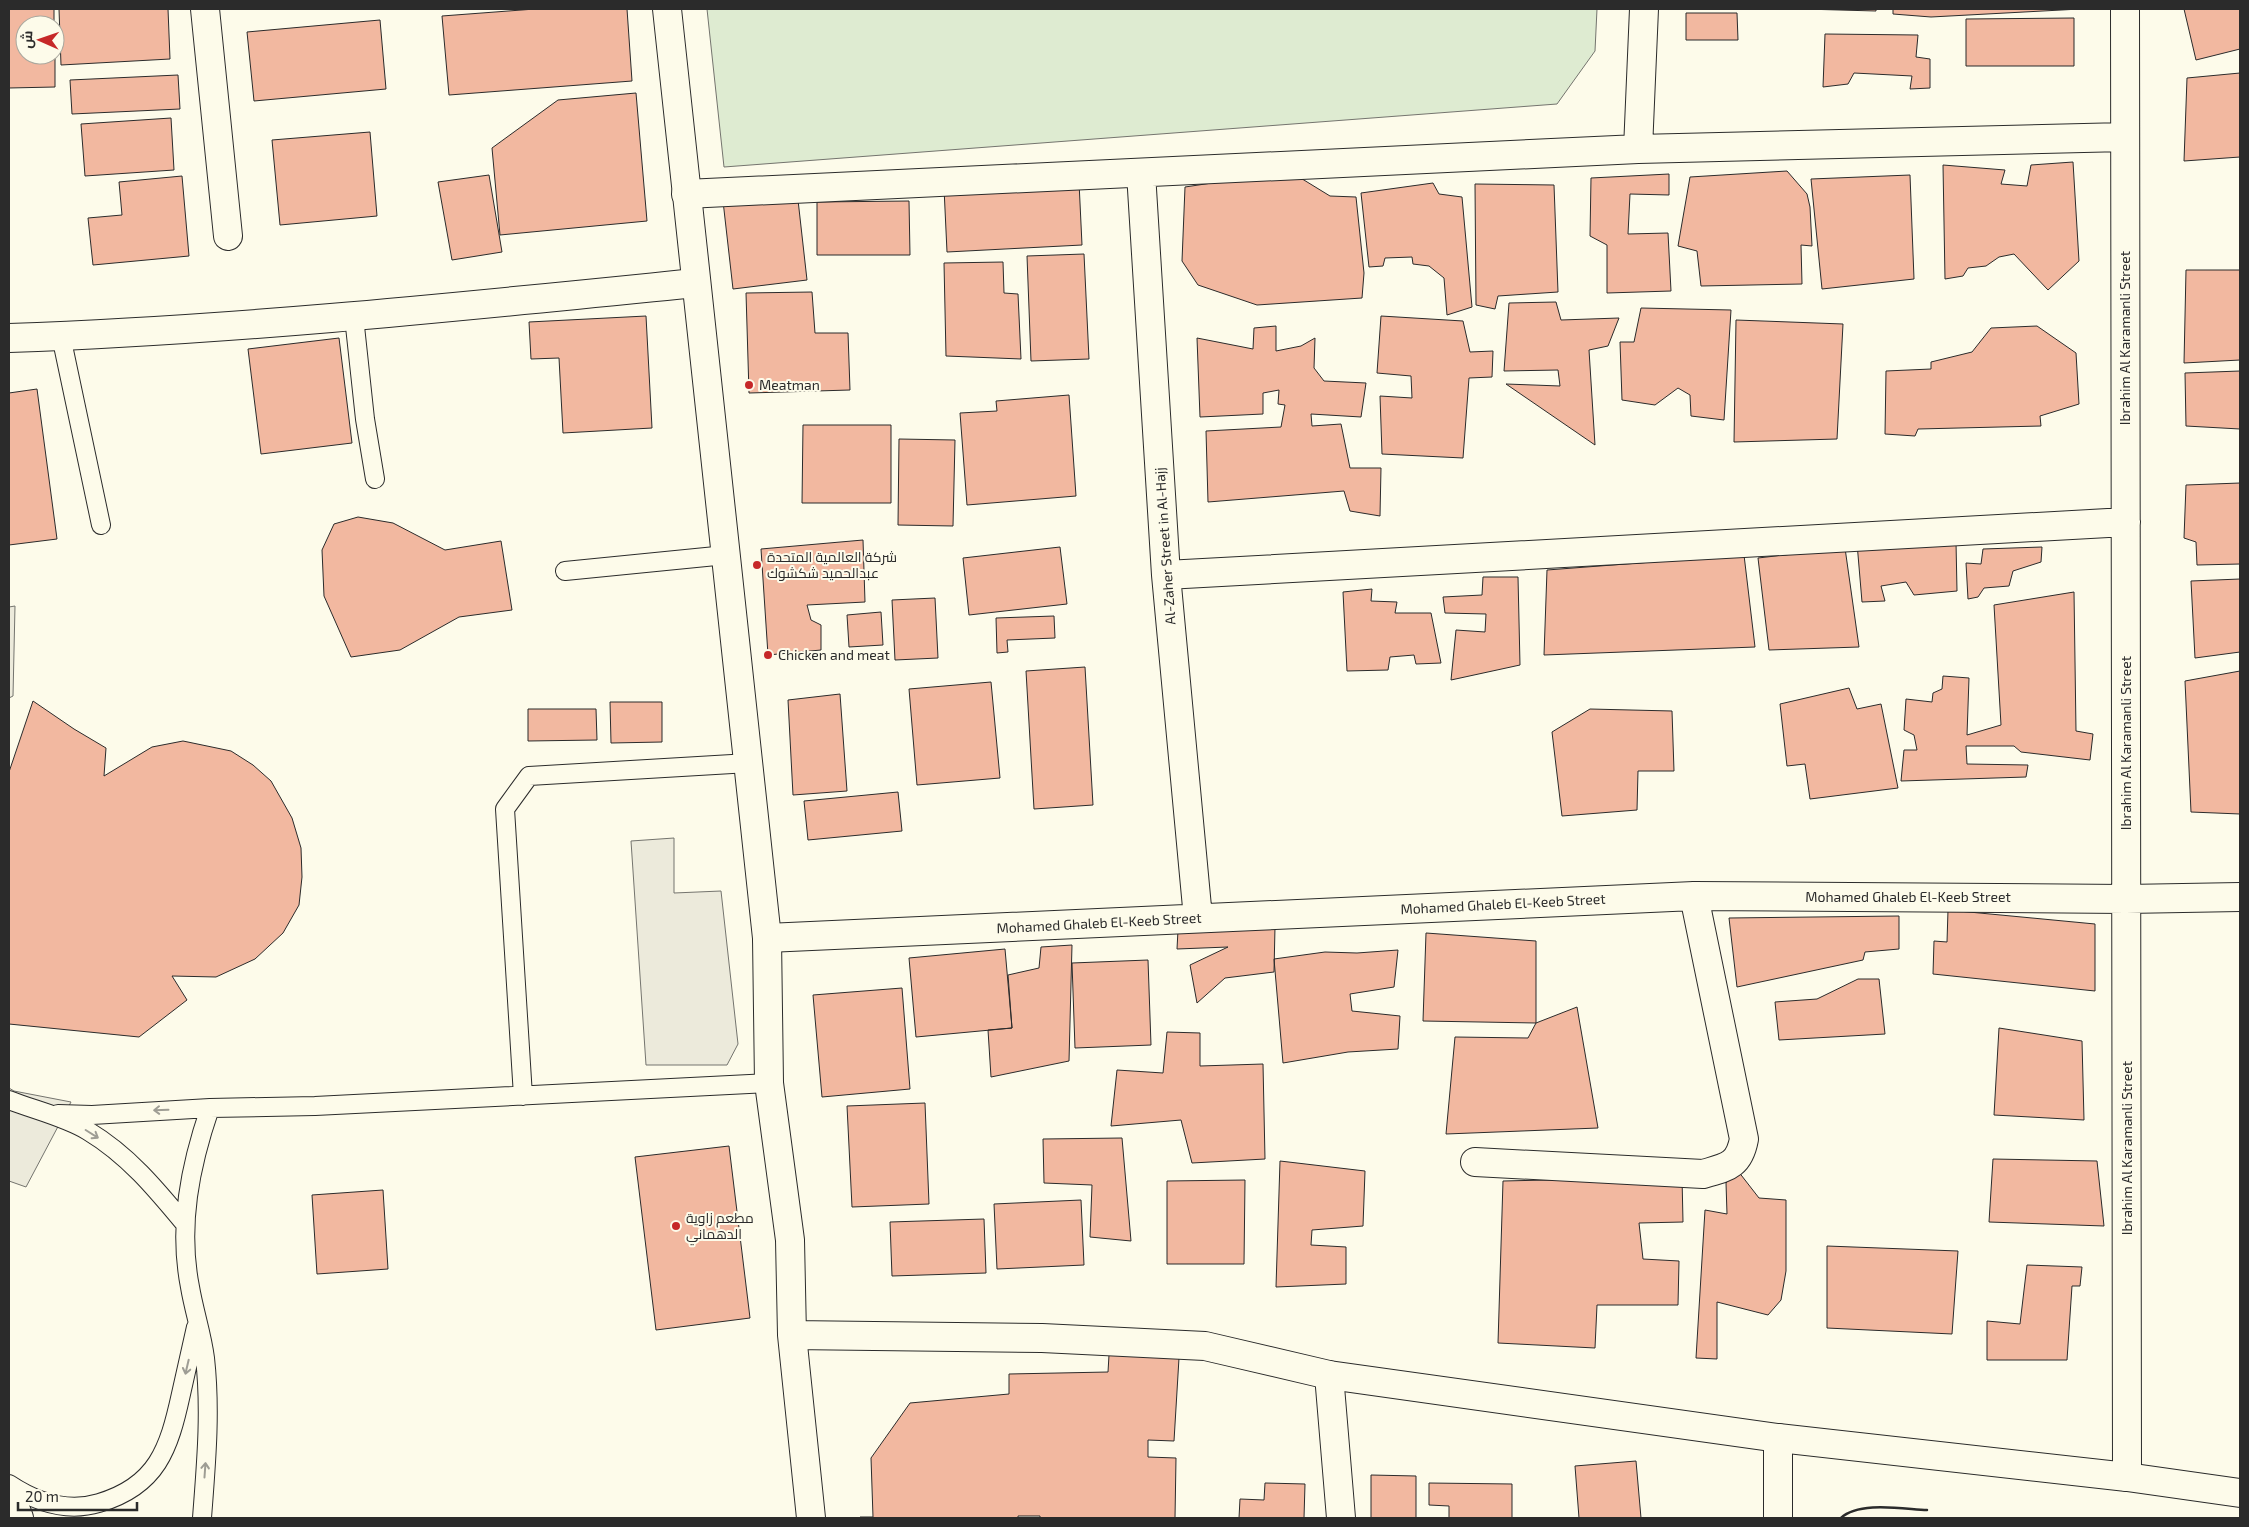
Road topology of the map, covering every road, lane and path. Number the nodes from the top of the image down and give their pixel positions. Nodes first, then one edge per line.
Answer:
1 (205, 9) edge
2 (667, 9) edge
3 (1644, 9) edge
4 (2125, 9) edge
5 (2124, 137) junction
6 (1638, 149) junction
7 (1141, 174) junction
8 (686, 194) junction
9 (228, 236) dead end
10 (696, 283) junction
11 (354, 317) junction
12 (61, 336) junction
13 (9, 338) edge
14 (375, 479) dead end
15 (2126, 522) junction
16 (101, 525) dead end
17 (726, 555) junction
18 (565, 571) dead end
19 (1166, 575) junction
20 (749, 763) junction
21 (1694, 896) junction
22 (2240, 897) edge
23 (2126, 898) junction
24 (1198, 918) junction
25 (767, 938) junction
26 (769, 1083) junction
27 (523, 1096) junction
28 (9, 1100) edge
29 (210, 1108) junction
30 (47, 1114) junction
31 (1476, 1162) dead end
32 (185, 1224) junction
33 (198, 1319) junction
34 (792, 1335) junction
35 (1329, 1375) junction
36 (1778, 1438) junction
37 (2127, 1477) junction
38 (9, 1484) edge
39 (9, 1492) edge
40 (2240, 1493) edge
41 (19, 1518) edge
42 (202, 1518) edge
43 (811, 1518) edge
44 (1341, 1518) edge
45 (1778, 1518) edge

1 - 9 street
2 - 8 street
3 - 6 street
4 - 5 street, Ibrahim Al Karamanli Street
5 - 6 street
5 - 15 street, Ibrahim Al Karamanli Street
6 - 7 street
7 - 8 street
7 - 19 street, Al-Zaher Street in Al-Hajj
8 - 10 street
10 - 11 street
10 - 17 street
11 - 12 street
11 - 14 lane
12 - 13 street
12 - 16 lane
15 - 19 street
15 - 23 street, Ibrahim Al Karamanli Street
17 - 18 lane
17 - 20 street
19 - 24 street, Al-Zaher Street in Al-Hajj
20 - 25 street
20 - 27 lane
21 - 23 street, Mohamed Ghaleb El-Keeb Street
21 - 24 street, Mohamed Ghaleb El-Keeb Street
21 - 31 street
22 - 23 street, Mohamed Ghaleb El-Keeb Street
23 - 37 street, Ibrahim Al Karamanli Street
24 - 25 street, Mohamed Ghaleb El-Keeb Street
25 - 26 street
26 - 27 lane
26 - 34 street
27 - 29 lane
28 - 30 lane
29 -> 30 lane
29 - 32 lane
30 -> 32 lane
32 - 33 lane
33 -> 38 lane
42 -> 33 lane
34 - 35 street
34 - 43 street
35 - 36 street
35 - 44 street
36 - 37 street
36 - 45 street
37 - 40 street
39 - 41 street

